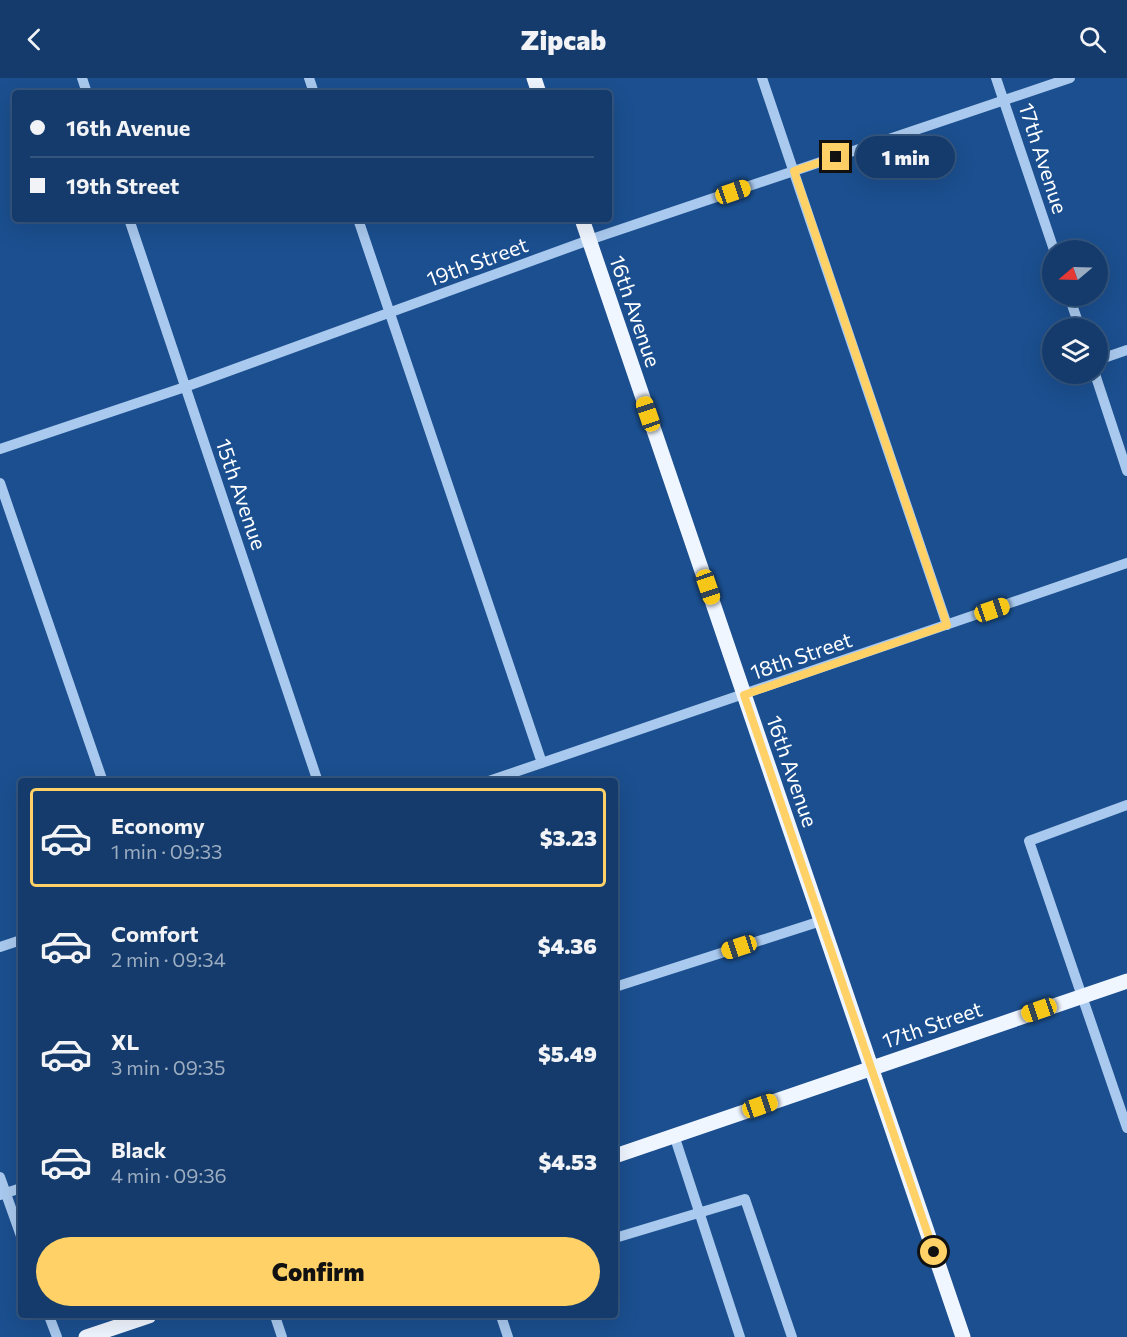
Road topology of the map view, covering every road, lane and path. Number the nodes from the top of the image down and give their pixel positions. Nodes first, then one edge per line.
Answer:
1 (762, 78) edge
2 (996, 78) edge
3 (1070, 78) edge
4 (1004, 101) junction
5 (794, 171) junction
6 (130, 222) edge
7 (359, 222) edge
8 (583, 222) edge
9 (589, 240) junction
10 (1051, 240) edge
11 (390, 313) junction
12 (1127, 350) edge
13 (1108, 357) edge
14 (1098, 384) edge
15 (185, 387) junction
16 (0, 449) edge
17 (1127, 471) edge
18 (0, 483) edge
19 (1127, 563) edge
20 (947, 625) junction
21 (744, 695) junction
22 (542, 763) junction
23 (102, 778) edge
24 (317, 778) edge
25 (498, 778) edge
26 (1127, 806) edge
27 (821, 921) junction
28 (18, 941) edge
29 (0, 947) edge
30 (1127, 981) edge
31 (618, 986) edge
32 (1082, 996) junction
33 (871, 1067) junction
34 (1127, 1128) edge
35 (674, 1136) junction
36 (618, 1155) edge
37 (0, 1177) edge
38 (18, 1189) edge
39 (3, 1194) edge
40 (699, 1212) junction
41 (18, 1229) edge
42 (618, 1237) edge
43 (50, 1318) edge
44 (143, 1318) edge
45 (276, 1318) edge
46 (502, 1318) edge
47 (57, 1337) edge
48 (86, 1337) edge
49 (282, 1337) edge
50 (508, 1337) edge
51 (740, 1337) edge
52 (792, 1337) edge
53 (963, 1337) edge

1 - 5 street
2 - 4 street, 17th Avenue
3 - 4 street, 19th Street
4 - 5 street, 19th Street
4 - 10 street, 17th Avenue
5 - 9 street, 19th Street
5 - 20 street
6 - 15 street, 15th Avenue
7 - 11 street
8 - 9 main road, 16th Avenue
9 - 11 street, 19th Street
9 - 21 main road, 16th Avenue
11 - 15 street, 19th Street
11 - 22 street
12 - 13 street
14 - 17 street
15 - 16 street, 19th Street
15 - 24 street, 15th Avenue
18 - 23 street
19 - 20 street, 18th Street
20 - 21 street, 18th Street
21 - 22 street, 18th Street
21 - 27 main road, 16th Avenue
22 - 25 street, 18th Street
26 - 32 street
27 - 31 street
27 - 33 main road, 16th Avenue
28 - 29 street
30 - 32 main road, 17th Street
32 - 33 main road, 17th Street
32 - 34 street
33 - 35 main road, 17th Street
33 - 53 main road, 16th Avenue
35 - 36 main road, 17th Street
35 - 40 street
37 - 39 street
38 - 39 street
39 - 41 street
40 - 42 street
40 - 51 street
40 - 52 street
43 - 47 street
44 - 48 main road
45 - 49 street
46 - 50 street

